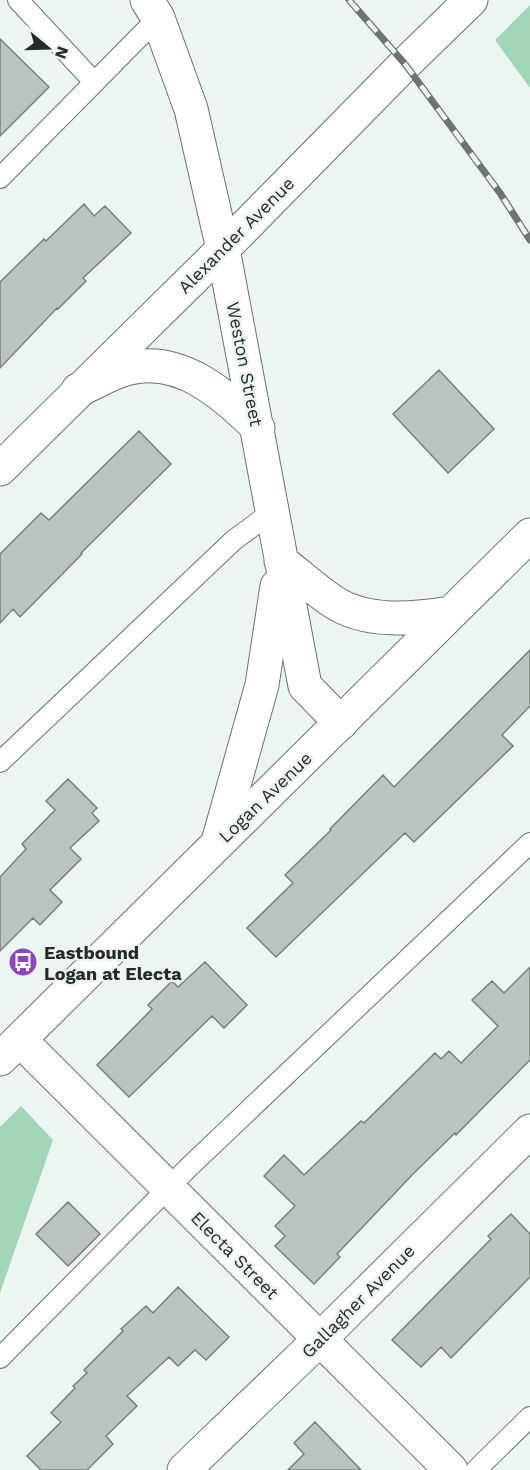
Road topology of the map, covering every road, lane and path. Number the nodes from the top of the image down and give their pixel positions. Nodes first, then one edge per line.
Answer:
1 (18, 0) edge
2 (471, 0) edge
3 (152, 9) edge
4 (94, 82) junction
5 (0, 178) edge
6 (223, 249) junction
7 (78, 390) junction
8 (258, 428) junction
9 (0, 469) edge
10 (272, 512) junction
11 (530, 535) edge
12 (281, 561) junction
13 (451, 613) junction
14 (341, 723) junction
15 (0, 762) edge
16 (530, 843) edge
17 (217, 844) junction
18 (10, 1050) edge
19 (530, 1131) edge
20 (168, 1188) junction
21 (320, 1339) junction
22 (0, 1358) edge
23 (530, 1417) edge
24 (184, 1470) edge
25 (451, 1470) edge
26 (476, 1470) edge

1 - 4 lane
2 - 6 main road, Alexander Avenue
3 - 4 lane
3 - 6 main road, Weston Street
4 - 5 lane
6 - 7 main road, Alexander Avenue
6 - 8 main road, Weston Street
7 - 8 main road
7 - 9 main road, Alexander Avenue
8 - 10 main road, Weston Street
10 - 12 main road, Weston Street
10 - 15 lane
11 - 13 main road, Logan Avenue
12 - 13 main road
12 - 14 main road, Weston Street
12 - 17 main road
13 - 14 main road, Logan Avenue
14 - 17 main road, Logan Avenue
16 - 20 lane
17 - 18 main road, Logan Avenue
18 - 20 main road, Electa Street
19 - 21 main road, Gallagher Avenue
20 - 21 main road, Electa Street
20 - 22 lane
21 - 24 main road, Gallagher Avenue
21 - 25 main road, Electa Street
23 - 26 lane

